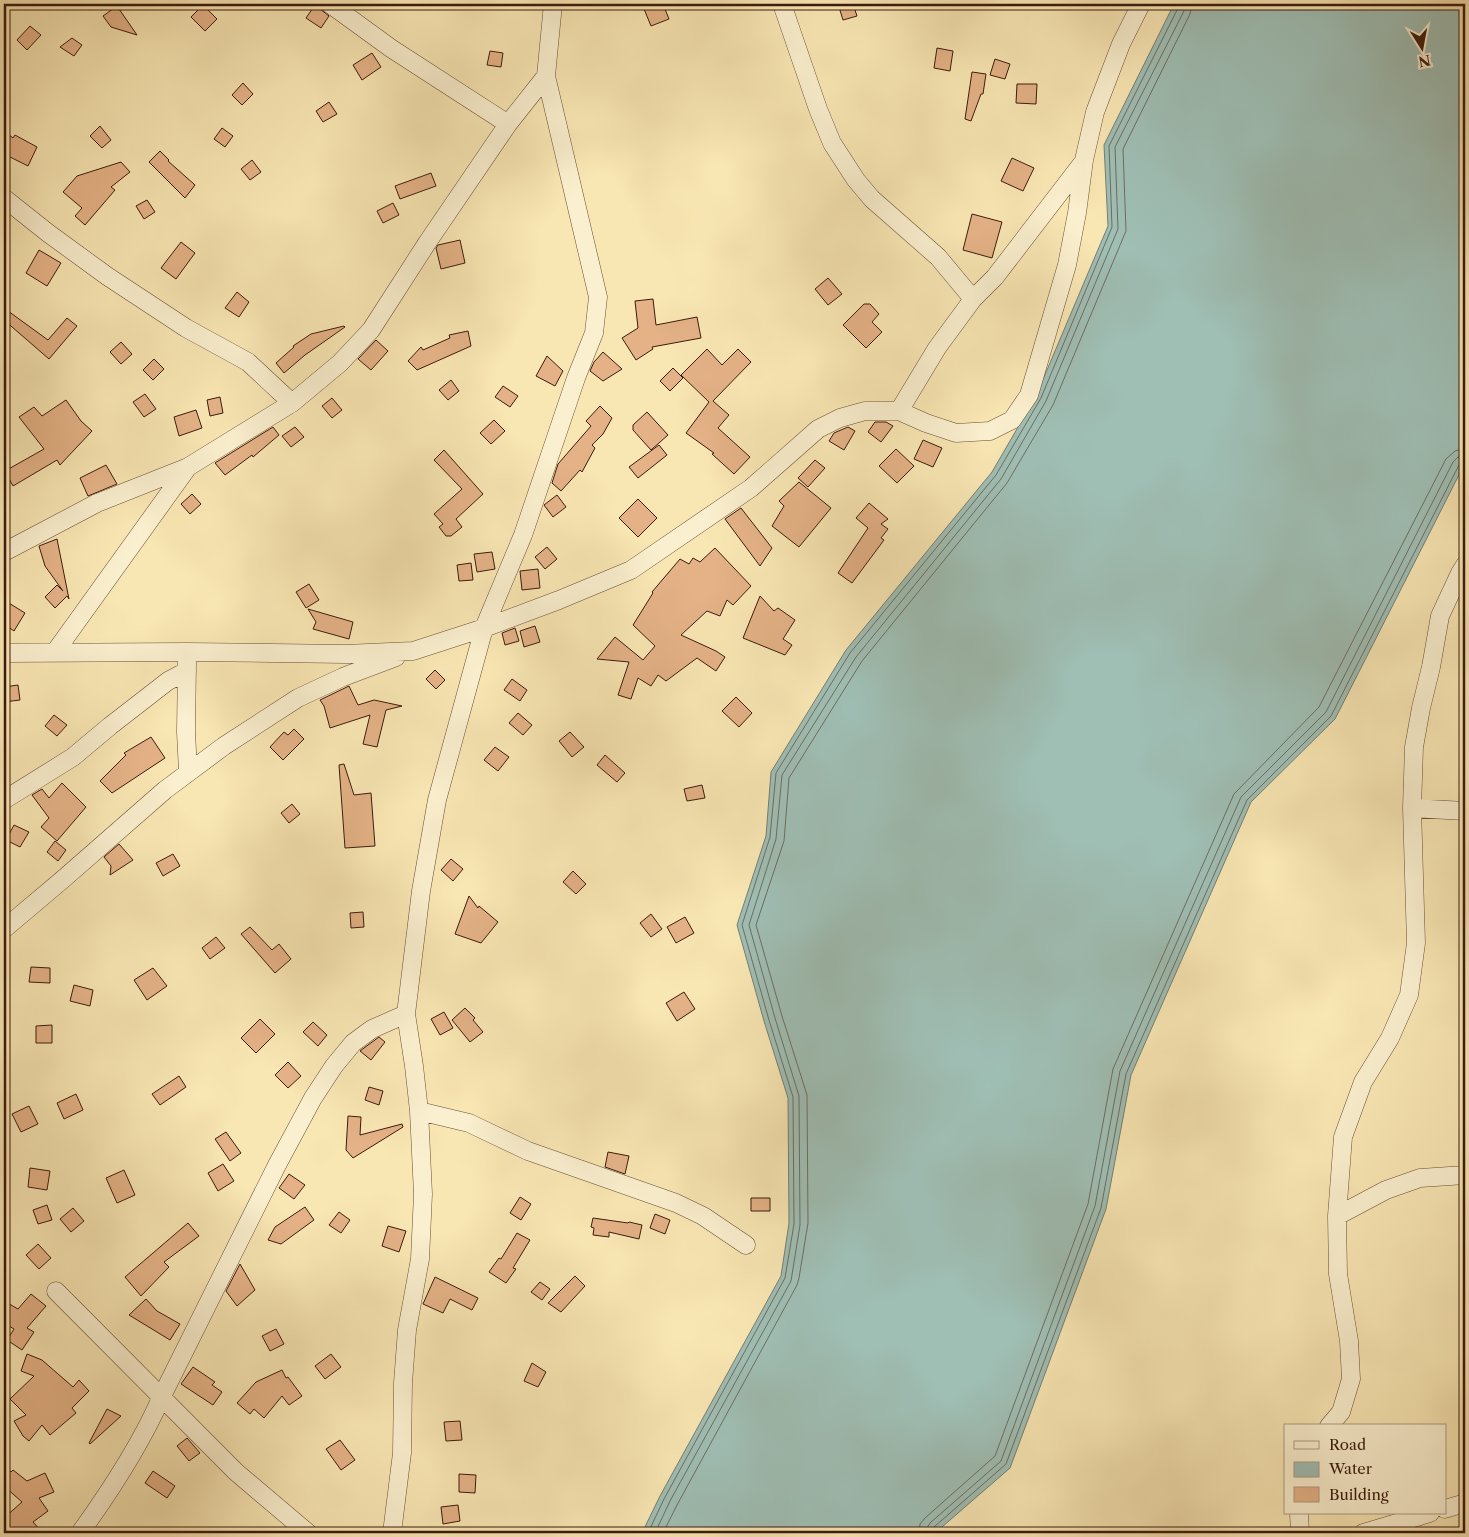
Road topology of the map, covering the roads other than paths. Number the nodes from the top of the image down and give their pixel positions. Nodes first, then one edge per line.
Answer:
1 (330, 4) edge
2 (553, 4) edge
3 (782, 4) edge
4 (1141, 4) edge
5 (546, 76) junction
6 (508, 124) junction
7 (1084, 160) junction
8 (4, 198) edge
9 (973, 299) junction
10 (292, 403) junction
11 (899, 411) junction
12 (188, 466) junction
13 (4, 552) edge
14 (1465, 565) edge
15 (484, 628) junction
16 (412, 650) junction
17 (55, 652) junction
18 (187, 652) junction
19 (4, 653) edge
20 (187, 671) junction
21 (188, 772) junction
22 (4, 800) edge
23 (1412, 808) junction
24 (1465, 812) edge
25 (4, 929) edge
26 (406, 1014) junction
27 (419, 1111) junction
28 (1465, 1175) edge
29 (1338, 1216) junction
30 (746, 1245) dead end
31 (56, 1291) dead end
32 (161, 1398) junction
33 (1331, 1424) edge
34 (1465, 1503) edge
35 (1446, 1509) edge
36 (1299, 1514) edge
37 (1427, 1514) edge
38 (80, 1533) edge
39 (308, 1533) edge
40 (392, 1533) edge
41 (1300, 1533) edge
42 (1363, 1533) edge

1 - 6 street
2 - 5 street
3 - 9 street
4 - 7 street
5 - 6 street
5 - 15 street
6 - 10 street
7 - 9 street
7 - 11 street
8 - 10 street
9 - 11 street
10 - 12 street
11 - 15 street
12 - 13 street
12 - 17 street
14 - 23 street
15 - 16 street
15 - 26 street
16 - 18 street
16 - 21 street
17 - 18 street
17 - 19 street
18 - 20 street
20 - 21 street
20 - 22 street
21 - 25 street
23 - 24 street
23 - 29 street
26 - 27 street
26 - 32 street
27 - 30 street
27 - 40 street
28 - 29 street
29 - 33 street
31 - 32 street
32 - 38 street
32 - 39 street
34 - 35 street
36 - 41 street
37 - 42 street

